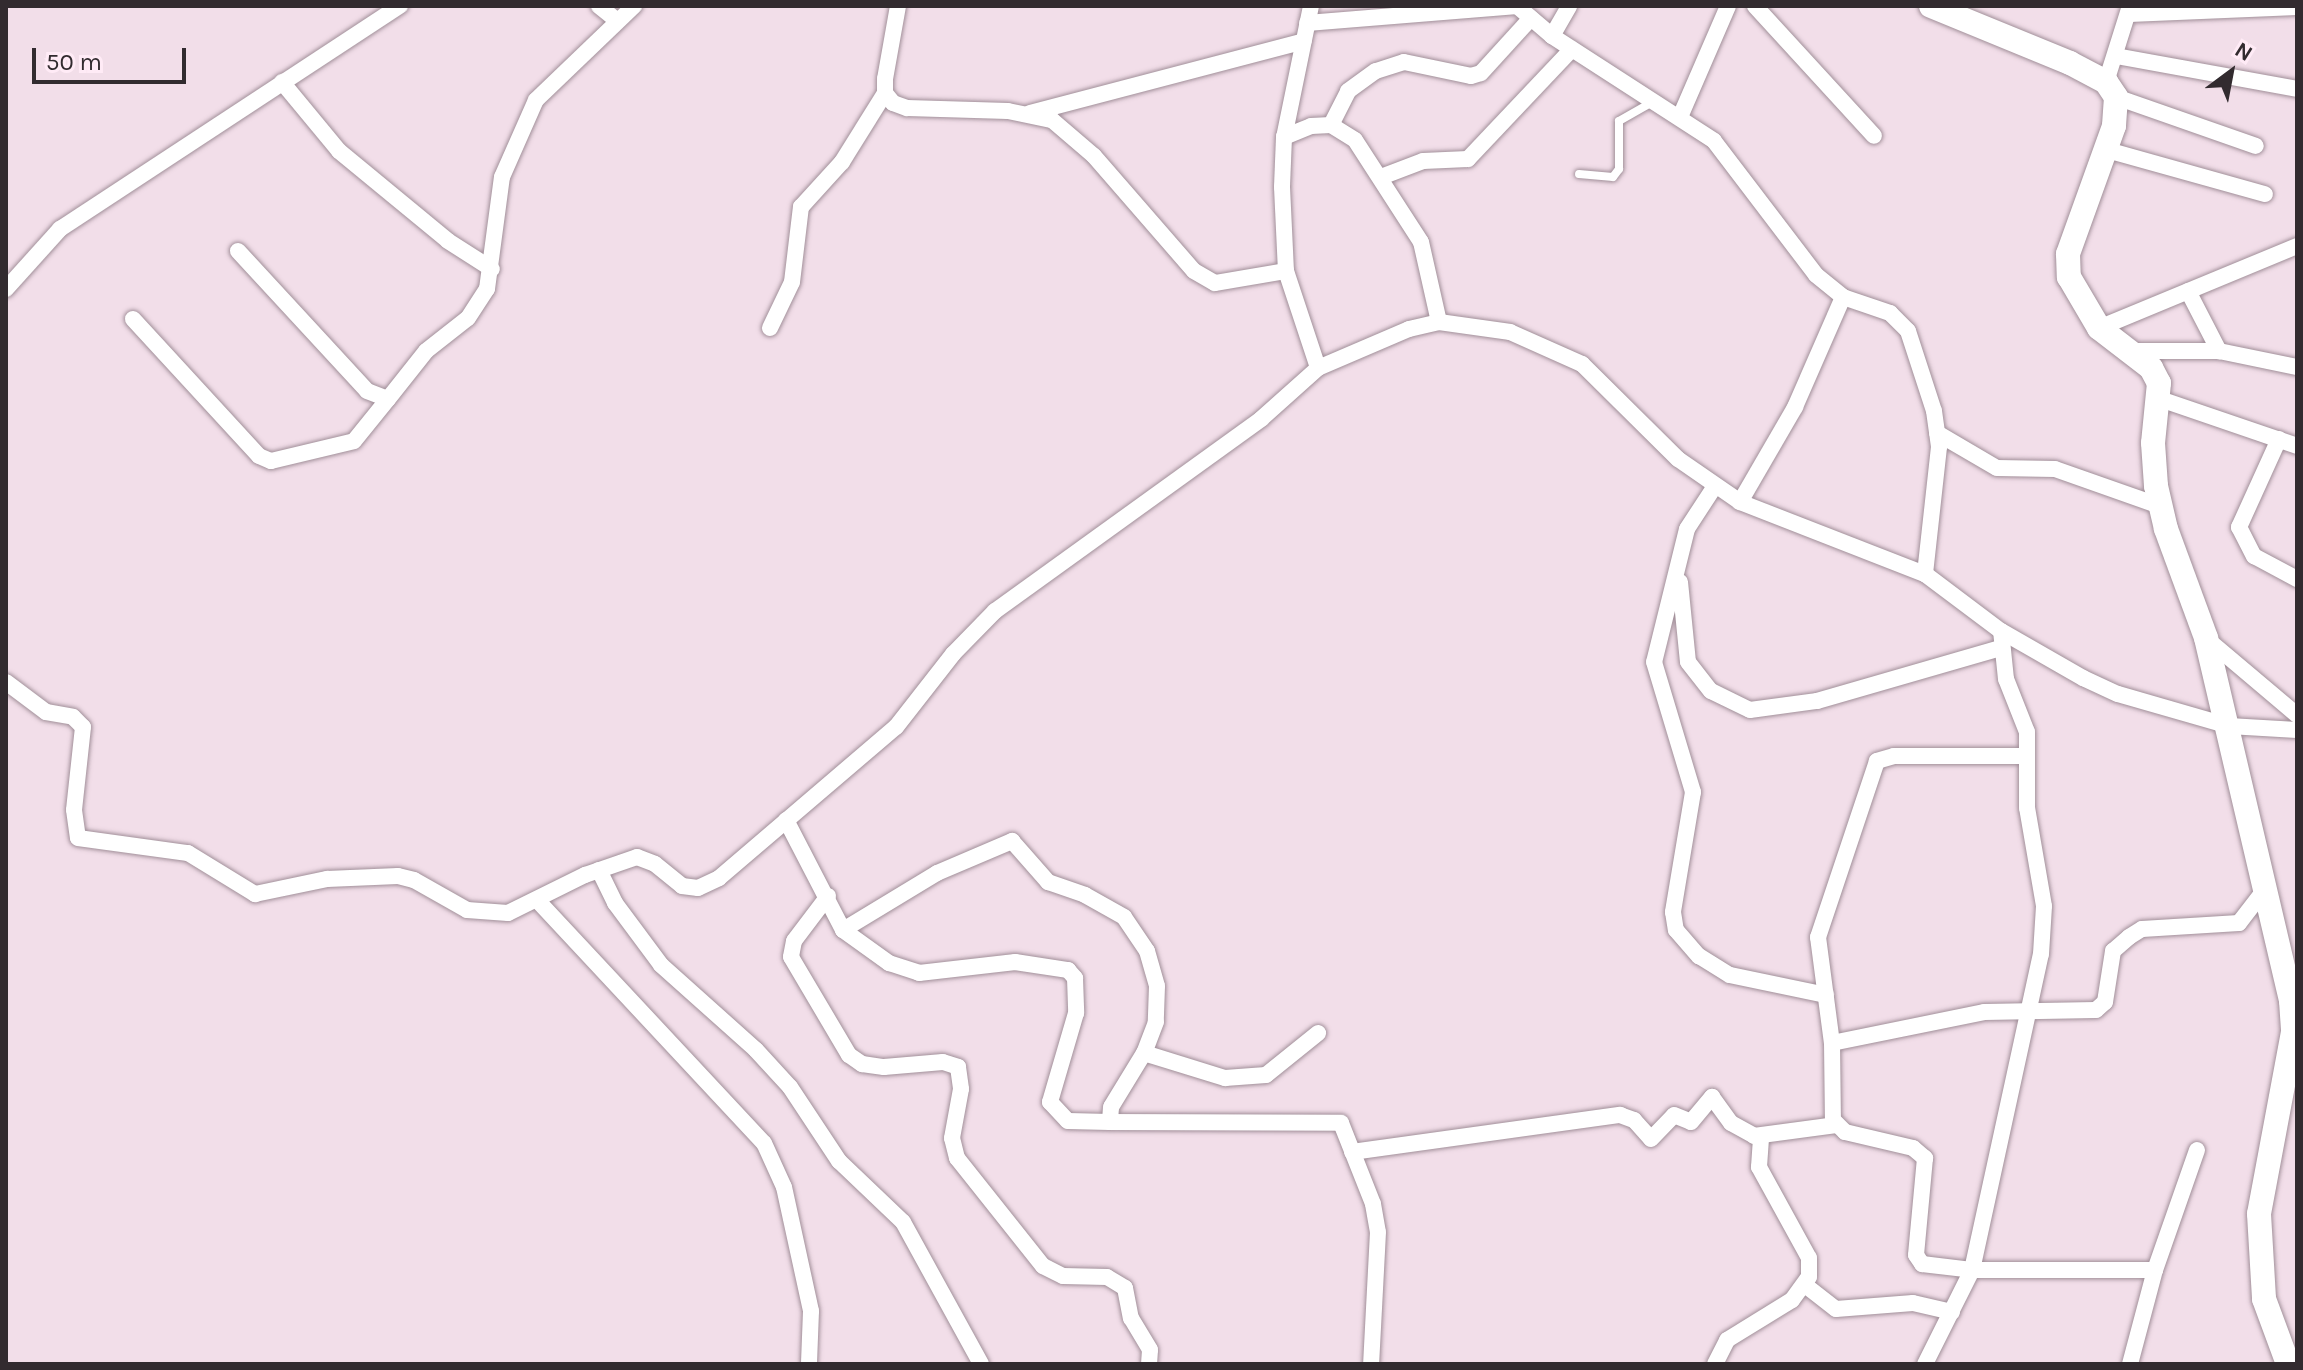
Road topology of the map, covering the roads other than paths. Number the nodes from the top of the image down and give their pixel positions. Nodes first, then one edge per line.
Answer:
1 (400, 6) edge
2 (599, 6) edge
3 (634, 6) edge
4 (898, 6) edge
5 (1311, 6) edge
6 (1517, 6) edge
7 (1569, 6) edge
8 (1728, 6) edge
9 (1755, 6) edge
10 (1931, 6) edge
11 (2297, 7) edge
12 (2130, 10) edge
13 (1531, 18) junction
14 (616, 20) junction
15 (1307, 23) junction
16 (1552, 36) junction
17 (1304, 41) junction
18 (1572, 49) junction
19 (2116, 56) junction
20 (282, 82) junction
21 (2297, 89) edge
22 (2111, 90) junction
23 (885, 93) junction
24 (1655, 101) junction
25 (1029, 113) junction
26 (1680, 117) junction
27 (1331, 125) junction
28 (1874, 136) dead end
29 (1284, 137) junction
30 (2256, 146) dead end
31 (2107, 150) junction
32 (1579, 174) dead end
33 (1381, 177) junction
34 (2265, 194) dead end
35 (2297, 246) edge
36 (238, 251) dead end
37 (492, 269) junction
38 (1286, 271) junction
39 (6, 289) edge
40 (2188, 291) junction
41 (1843, 297) junction
42 (133, 319) dead end
43 (1439, 322) junction
44 (770, 328) dead end
45 (2099, 328) junction
46 (2131, 351) junction
47 (2219, 351) junction
48 (2297, 367) edge
49 (1318, 368) junction
50 (2157, 398) junction
51 (388, 399) junction
52 (1937, 433) junction
53 (2279, 439) junction
54 (2297, 446) edge
55 (1715, 486) junction
56 (1740, 502) junction
57 (2160, 506) junction
58 (1679, 573) junction
59 (1925, 574) junction
60 (2297, 579) edge
61 (2206, 638) junction
62 (2001, 640) junction
63 (6, 682) edge
64 (2297, 715) edge
65 (2229, 726) junction
66 (2297, 730) edge
67 (2027, 756) junction
68 (786, 820) junction
69 (599, 870) junction
70 (2267, 886) junction
71 (828, 896) junction
72 (538, 901) junction
73 (843, 930) junction
74 (1826, 995) junction
75 (2028, 1012) junction
76 (1318, 1033) dead end
77 (1832, 1043) junction
78 (1144, 1053) junction
79 (1110, 1122) junction
80 (1836, 1125) junction
81 (1761, 1136) junction
82 (2197, 1150) dead end
83 (1352, 1152) junction
84 (1972, 1270) junction
85 (2155, 1270) junction
86 (1805, 1285) junction
87 (1952, 1312) junction
88 (809, 1364) edge
89 (981, 1364) edge
90 (1149, 1364) edge
91 (1371, 1364) edge
92 (1715, 1364) edge
93 (1925, 1364) edge
94 (2130, 1364) edge
95 (2288, 1364) edge

1 - 20 street
2 - 14 street
3 - 14 street
4 - 23 street
5 - 15 street
6 - 13 street
6 - 15 street
7 - 16 street
8 - 26 street
9 - 28 street
10 - 22 street
11 - 12 street
12 - 19 street
13 - 16 street
13 - 27 street
14 - 37 street
15 - 17 street
16 - 18 street
17 - 25 street
17 - 29 street
18 - 24 street
18 - 33 street
19 - 21 street
19 - 22 street
20 - 37 street
20 - 39 street
22 - 30 street
22 - 31 street
23 - 25 street
23 - 44 street
24 - 26 street
24 - 32 lane
25 - 38 street
26 - 41 street
27 - 29 street
27 - 33 street
29 - 38 street
31 - 34 street
31 - 45 street
33 - 43 street
35 - 40 street
36 - 51 street
37 - 51 street
38 - 49 street
40 - 45 street
40 - 47 street
41 - 52 street
41 - 56 street
42 - 51 street
43 - 49 street
43 - 55 street
45 - 46 street
46 - 47 street
46 - 50 street
47 - 48 street
49 - 68 street
50 - 53 street
50 - 57 street
52 - 57 street
52 - 59 street
53 - 54 street
53 - 60 street
55 - 56 street
55 - 58 street
56 - 59 street
57 - 61 street
58 - 62 street
58 - 74 street
59 - 62 street
61 - 64 street
61 - 65 street
62 - 65 street
62 - 67 street
63 - 72 street
65 - 66 street
65 - 70 street
67 - 74 street
67 - 75 street
68 - 69 street
68 - 71 street
69 - 72 street
69 - 89 street
70 - 75 street
70 - 95 street
71 - 73 street
71 - 90 street
72 - 88 street
73 - 78 street
73 - 79 street
74 - 77 street
75 - 77 street
75 - 84 street
76 - 78 street
77 - 80 street
78 - 79 street
79 - 83 street
80 - 81 street
80 - 84 street
81 - 83 street
81 - 86 street
82 - 85 street
83 - 91 street
84 - 85 street
84 - 87 street
85 - 94 street
86 - 87 street
86 - 92 street
87 - 93 street

